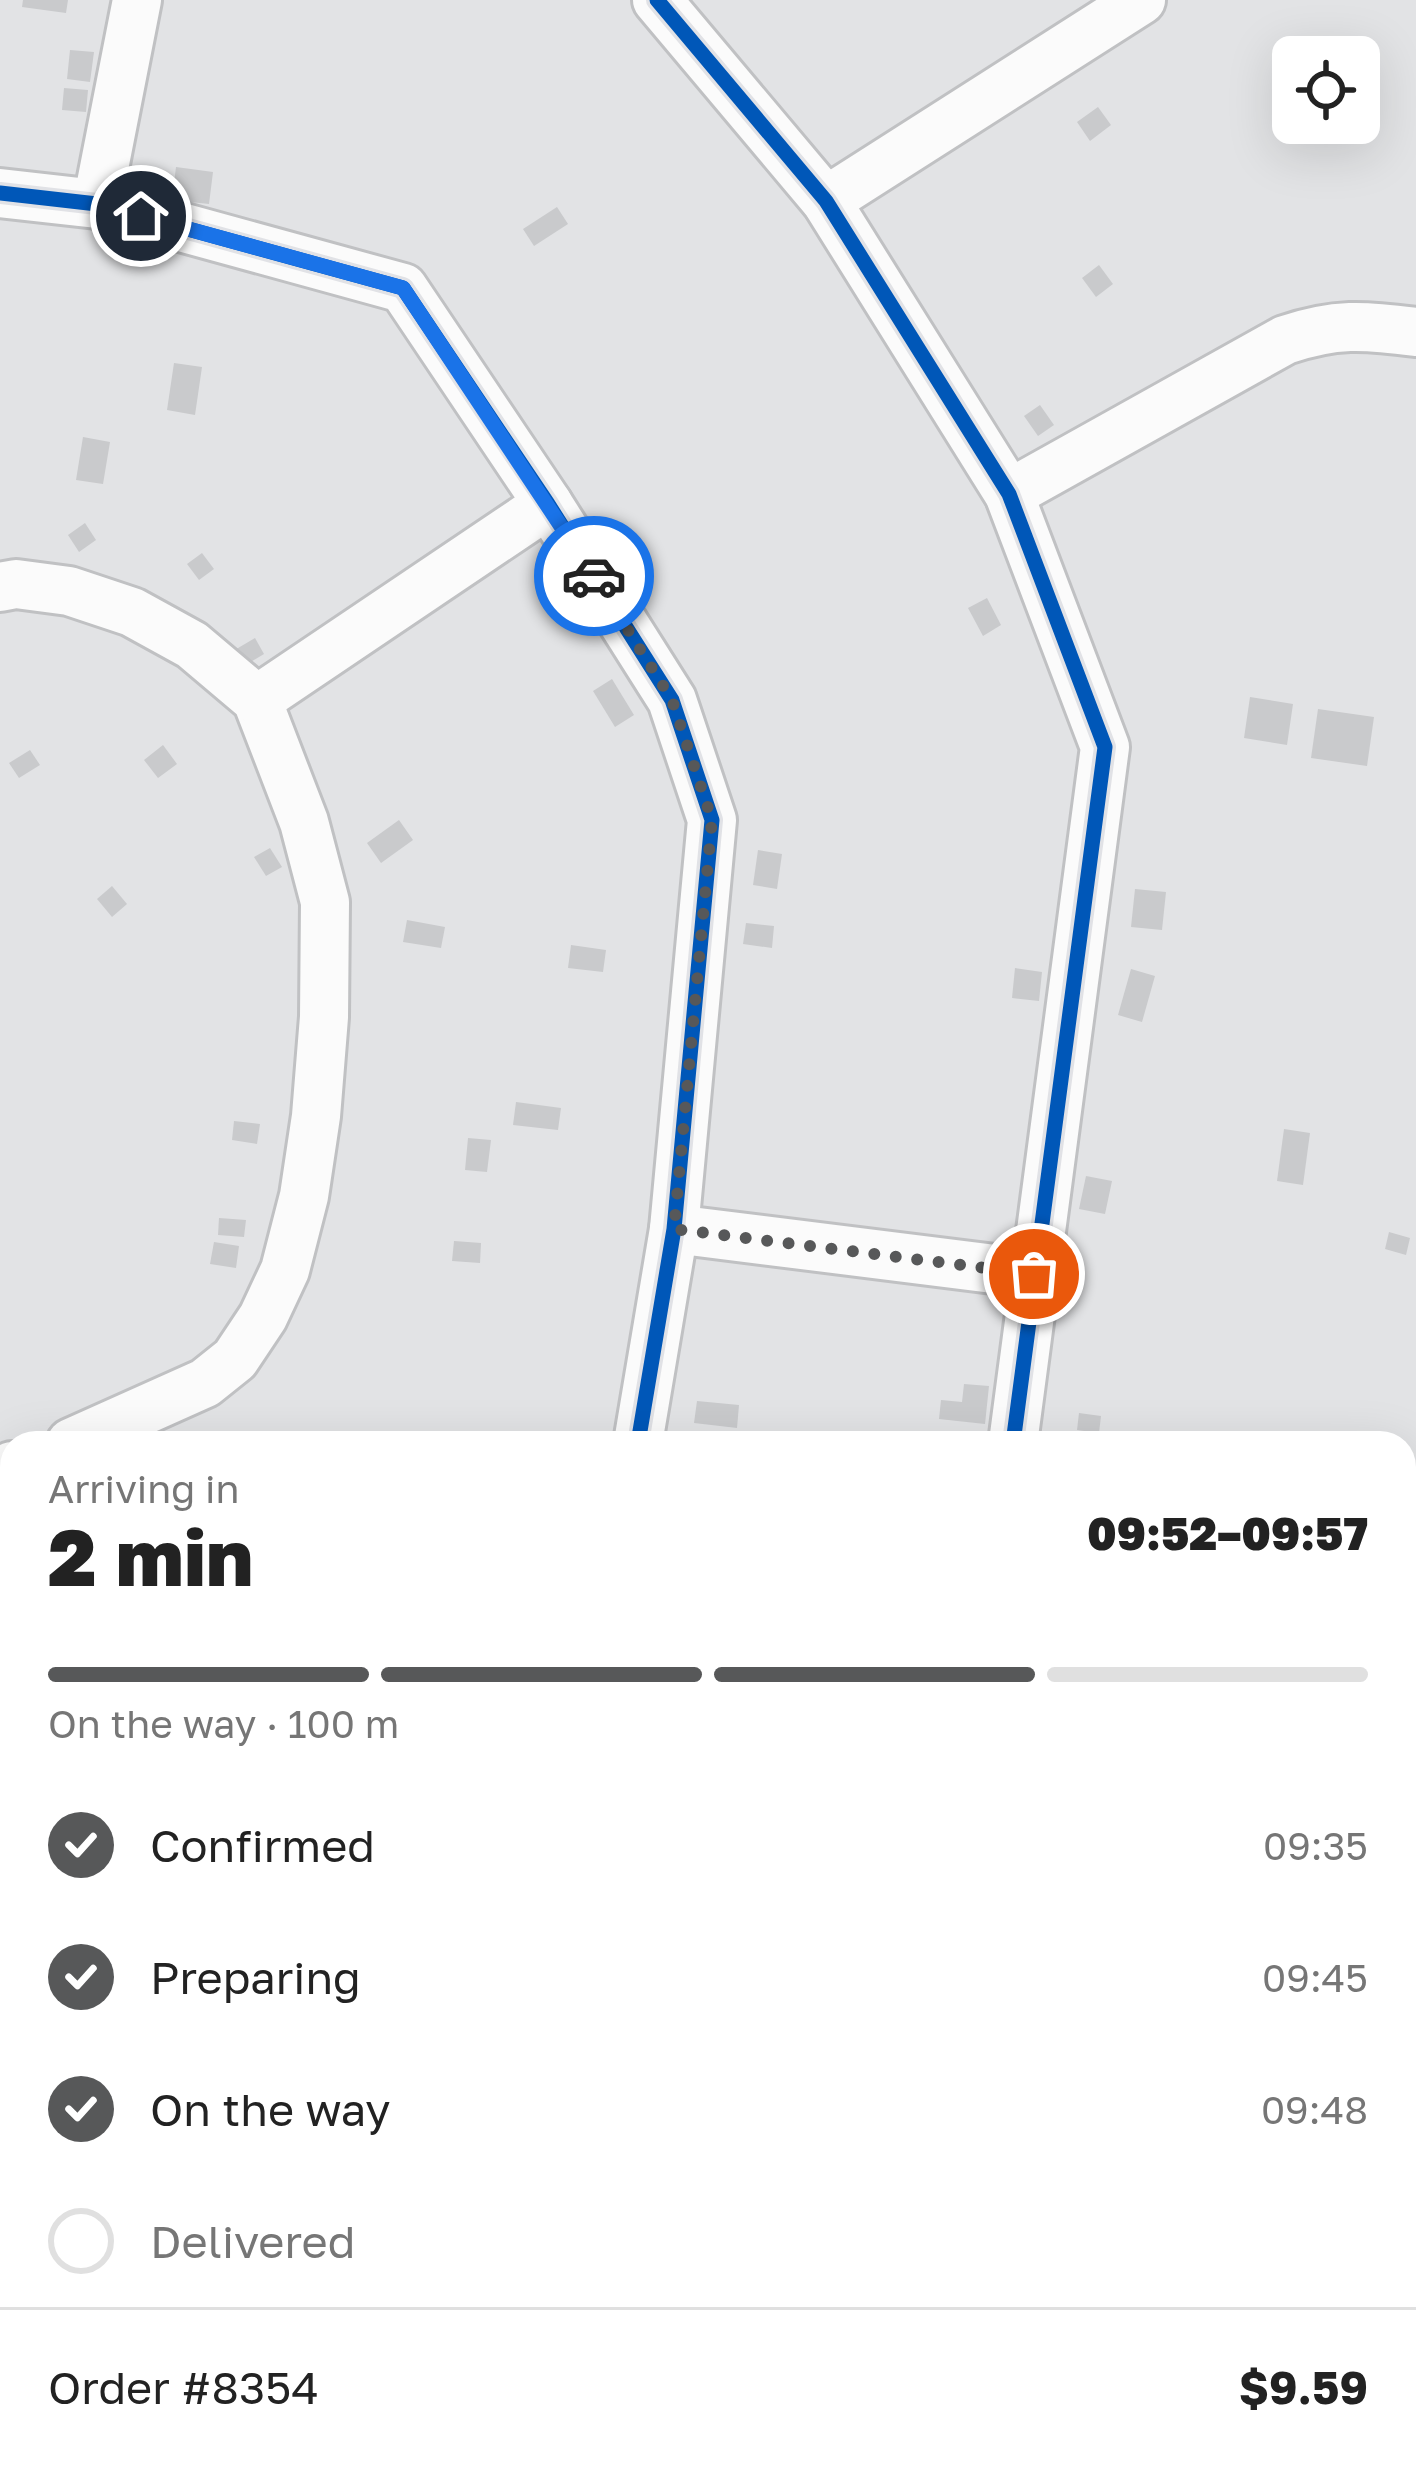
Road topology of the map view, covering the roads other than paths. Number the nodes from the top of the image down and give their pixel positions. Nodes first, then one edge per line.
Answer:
1 (137, 0) edge
2 (657, 0) edge
3 (1141, 0) edge
4 (0, 193) edge
5 (826, 201) junction
6 (97, 204) junction
7 (1416, 332) edge
8 (1009, 494) junction
9 (548, 504) junction
10 (0, 587) edge
11 (257, 700) junction
12 (674, 1229) junction
13 (1034, 1274) junction
14 (97, 1431) edge
15 (640, 1431) edge
16 (1014, 1431) edge

1 - 6 street
2 - 5 street
3 - 5 street
4 - 6 street
5 - 8 street
6 - 9 street
7 - 8 street
8 - 13 street
9 - 11 street
9 - 12 street
10 - 11 street
11 - 14 street
12 - 13 street
12 - 15 street
13 - 16 street

